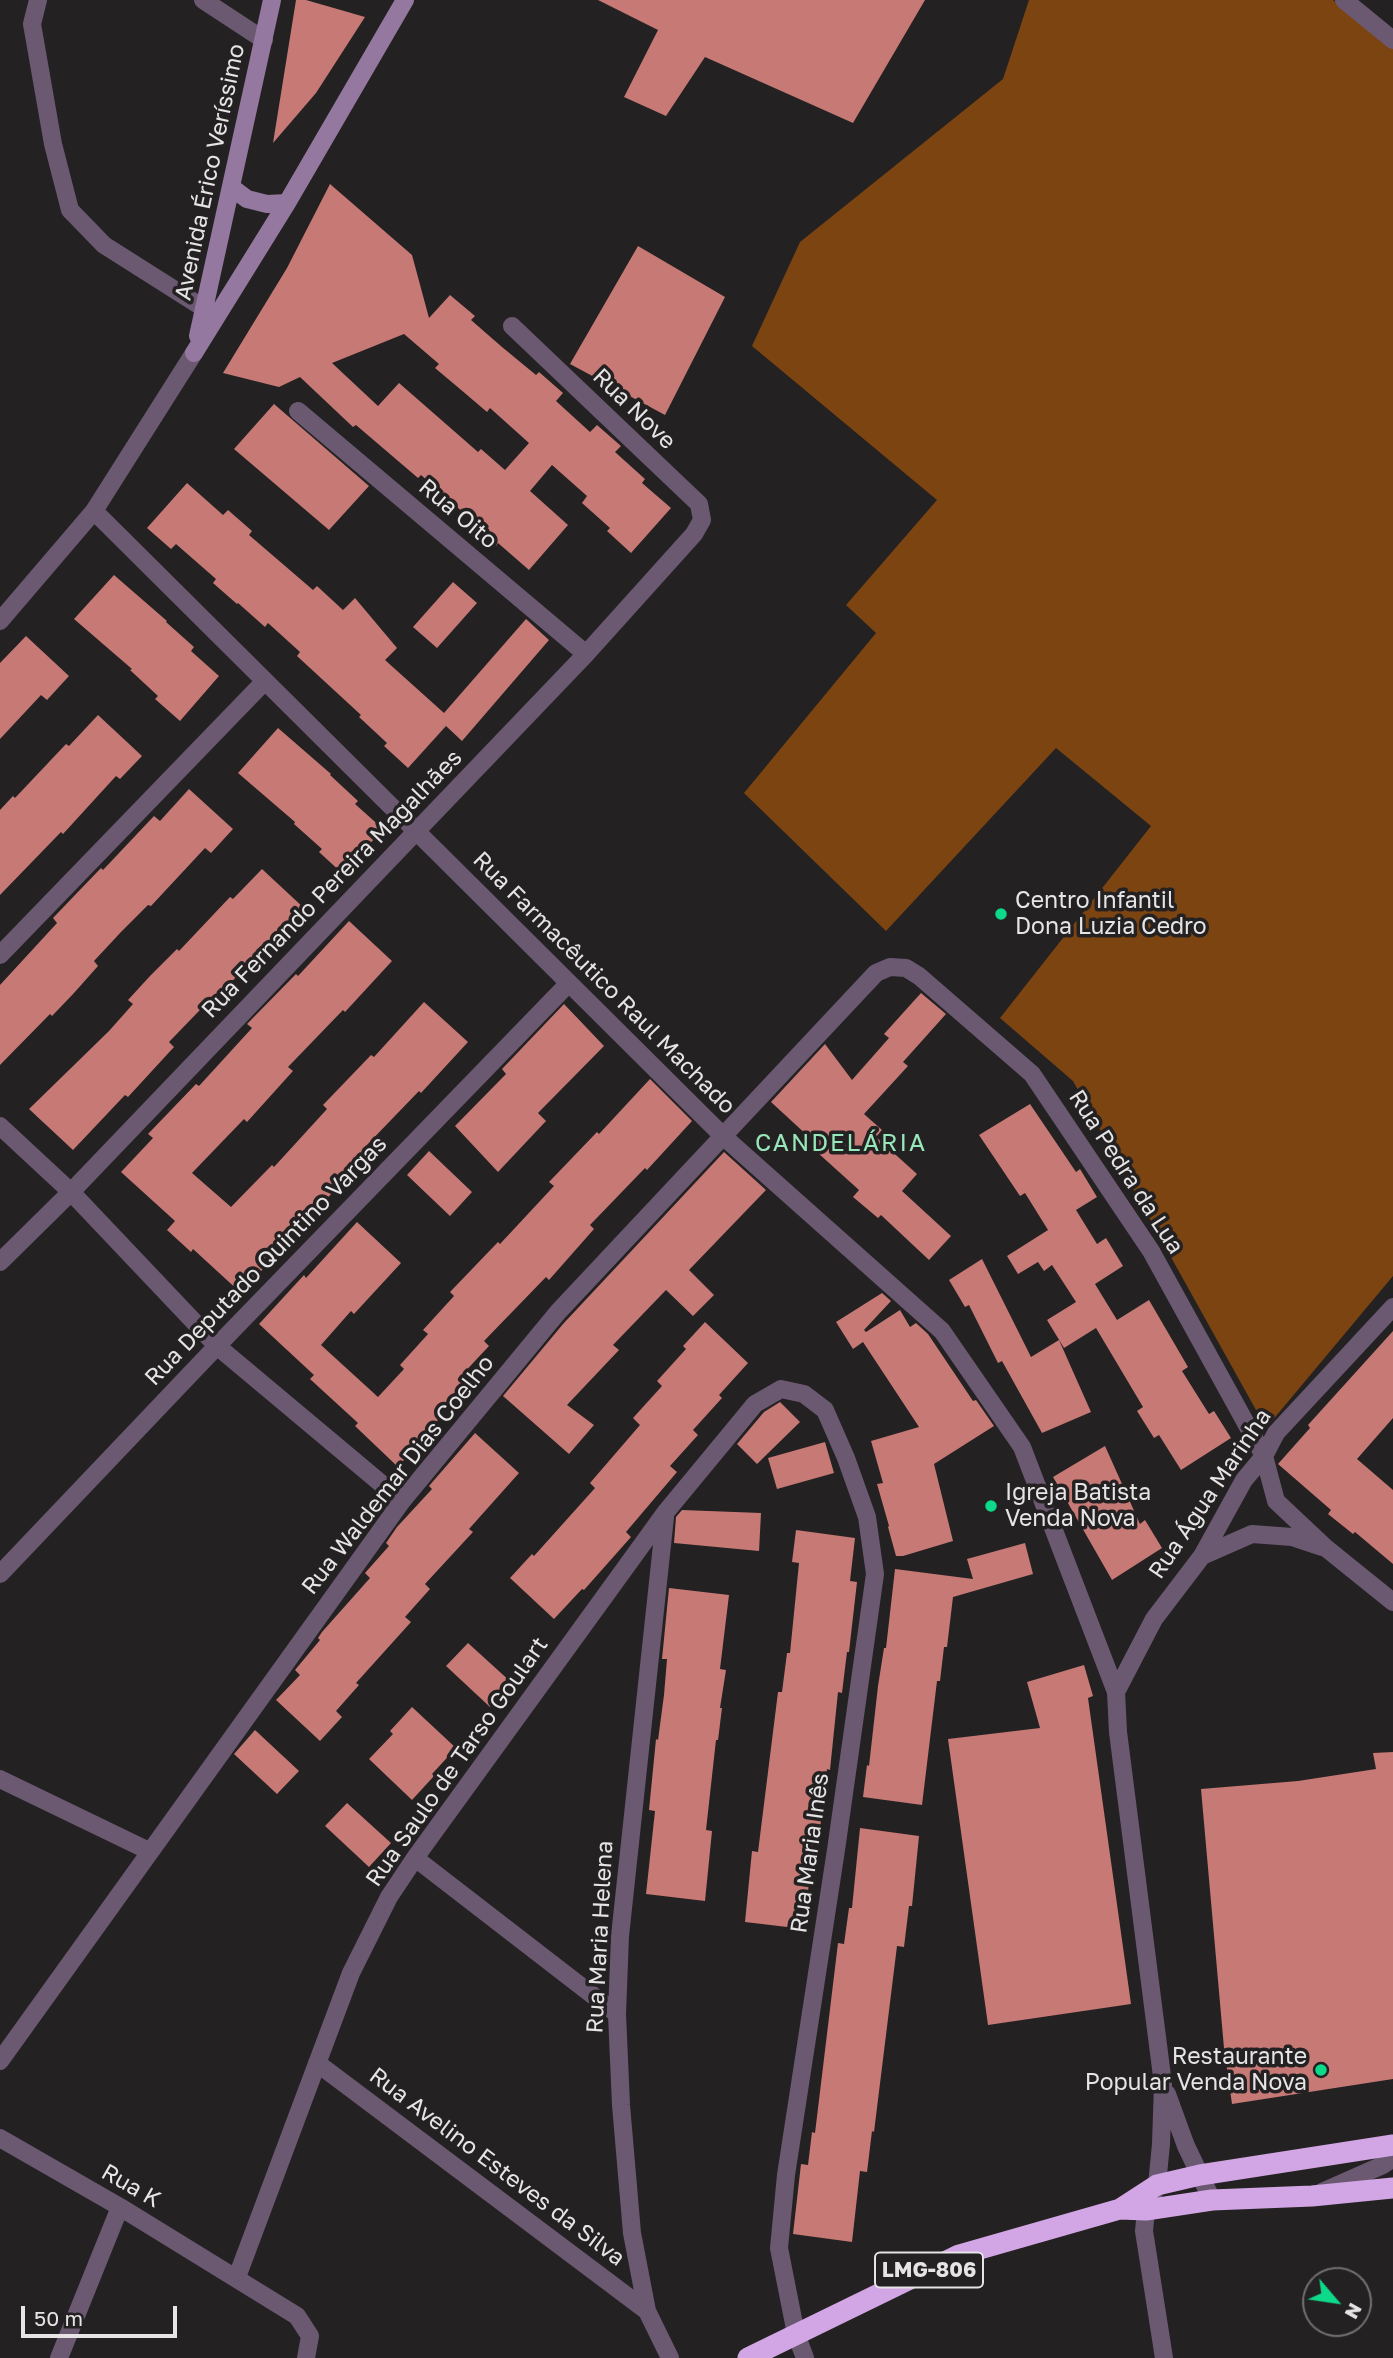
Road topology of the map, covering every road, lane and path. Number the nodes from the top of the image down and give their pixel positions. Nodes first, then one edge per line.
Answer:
1 (38, 0) edge
2 (203, 0) edge
3 (272, 0) edge
4 (405, 0) edge
5 (1345, 0) edge
6 (264, 40) junction
7 (1393, 40) edge
8 (231, 187) junction
9 (287, 203) junction
10 (205, 309) junction
11 (512, 326) dead end
12 (194, 353) junction
13 (298, 411) dead end
14 (94, 511) junction
15 (694, 534) joint
16 (0, 621) edge
17 (586, 654) junction
18 (264, 682) junction
19 (416, 830) junction
20 (0, 955) edge
21 (890, 967) joint
22 (568, 984) junction
23 (0, 1126) edge
24 (724, 1137) junction
25 (71, 1192) junction
26 (0, 1262) edge
27 (1393, 1307) edge
28 (218, 1346) junction
29 (804, 1394) joint
30 (1264, 1457) junction
31 (402, 1501) junction
32 (665, 1513) junction
33 (1326, 1548) junction
34 (1202, 1556) junction
35 (0, 1574) edge
36 (1393, 1602) edge
37 (1116, 1692) junction
38 (0, 1779) edge
39 (149, 1851) junction
40 (415, 1858) junction
41 (617, 2014) junction
42 (0, 2061) edge
43 (317, 2063) junction
44 (1163, 2084) junction
45 (0, 2138) edge
46 (1393, 2145) edge
47 (1393, 2158) edge
48 (1200, 2175) junction
49 (1157, 2185) junction
50 (1393, 2188) edge
51 (1312, 2196) junction
52 (1212, 2200) junction
53 (120, 2207) junction
54 (1119, 2209) junction
55 (1146, 2210) junction
56 (237, 2277) junction
57 (647, 2311) junction
58 (796, 2334) junction
59 (59, 2358) edge
60 (306, 2358) edge
61 (670, 2358) edge
62 (748, 2358) edge
63 (805, 2358) edge
64 (1164, 2358) edge

1 - 10 street
2 - 6 street
3 - 6 street, Avenida Érico Veríssimo
4 - 9 street
5 - 7 street
6 - 8 street, Avenida Érico Veríssimo
8 - 9 street
8 - 10 street, Avenida Érico Veríssimo
9 - 12 street
10 - 12 street, Avenida Érico Veríssimo
11 - 15 street, Rua Nove
12 - 14 street
13 - 17 street, Rua Oito
14 - 16 street
14 - 18 street, Rua Farmacêutico Raul Machado
15 - 17 street, Rua Fernando Pereira Magalhães
17 - 19 street, Rua Fernando Pereira Magalhães
18 - 19 street, Rua Farmacêutico Raul Machado
18 - 20 street
19 - 22 street, Rua Farmacêutico Raul Machado
19 - 25 street, Rua Fernando Pereira Magalhães
21 - 24 street, Rua Waldemar Dias Coelho
21 - 30 street, Rua Pedra da Lua
22 - 24 street, Rua Farmacêutico Raul Machado
22 - 28 street, Rua Deputado Quintino Vargas
23 - 25 street
24 - 31 street, Rua Waldemar Dias Coelho
24 - 37 street, Rua Farmacêutico Raul Machado
25 - 26 street, Rua Fernando Pereira Magalhães
25 - 28 street
27 - 30 street, Rua Água Marinha
28 - 31 street
28 - 35 street, Rua Deputado Quintino Vargas
29 - 32 street, Rua Saulo de Tarso Goulart
29 - 58 street, Rua Maria Inês
30 - 33 street, Rua Pedra da Lua
30 - 34 street, Rua Água Marinha
31 - 39 street, Rua Waldemar Dias Coelho
32 - 40 street, Rua Saulo de Tarso Goulart
32 - 41 street, Rua Maria Helena
33 - 34 street
33 - 36 street, Rua Pedra da Lua
34 - 37 street, Rua Água Marinha
37 - 44 street, Rua Farmacêutico Raul Machado
38 - 39 street
39 - 42 street, Rua Waldemar Dias Coelho
40 - 41 street
40 - 43 street, Rua Saulo de Tarso Goulart
41 - 57 street, Rua Maria Helena
43 - 56 street, Rua Saulo de Tarso Goulart
43 - 57 street, Rua Avelino Esteves da Silva
44 - 48 street, Rua Farmacêutico Raul Machado
44 - 49 street, Rua Farmacêutico Raul Machado
45 - 53 street, Rua K
46 - 48 highway, LMG-806
47 - 51 street
48 - 49 highway, LMG-806
48 - 52 street, Rua Farmacêutico Raul Machado
49 - 54 highway, LMG-806
49 - 55 street, Rua Farmacêutico Raul Machado
50 - 51 highway, LMG-806
51 - 52 highway, LMG-806
52 - 55 highway, LMG-806
53 - 56 street, Rua K
53 - 59 street
54 - 55 highway, LMG-806
54 - 58 highway, LMG-806
55 - 64 street
56 - 60 street, Rua K
57 - 61 street, Rua Maria Helena
58 - 62 highway, LMG-806
58 - 63 street, Rua Maria Inês

